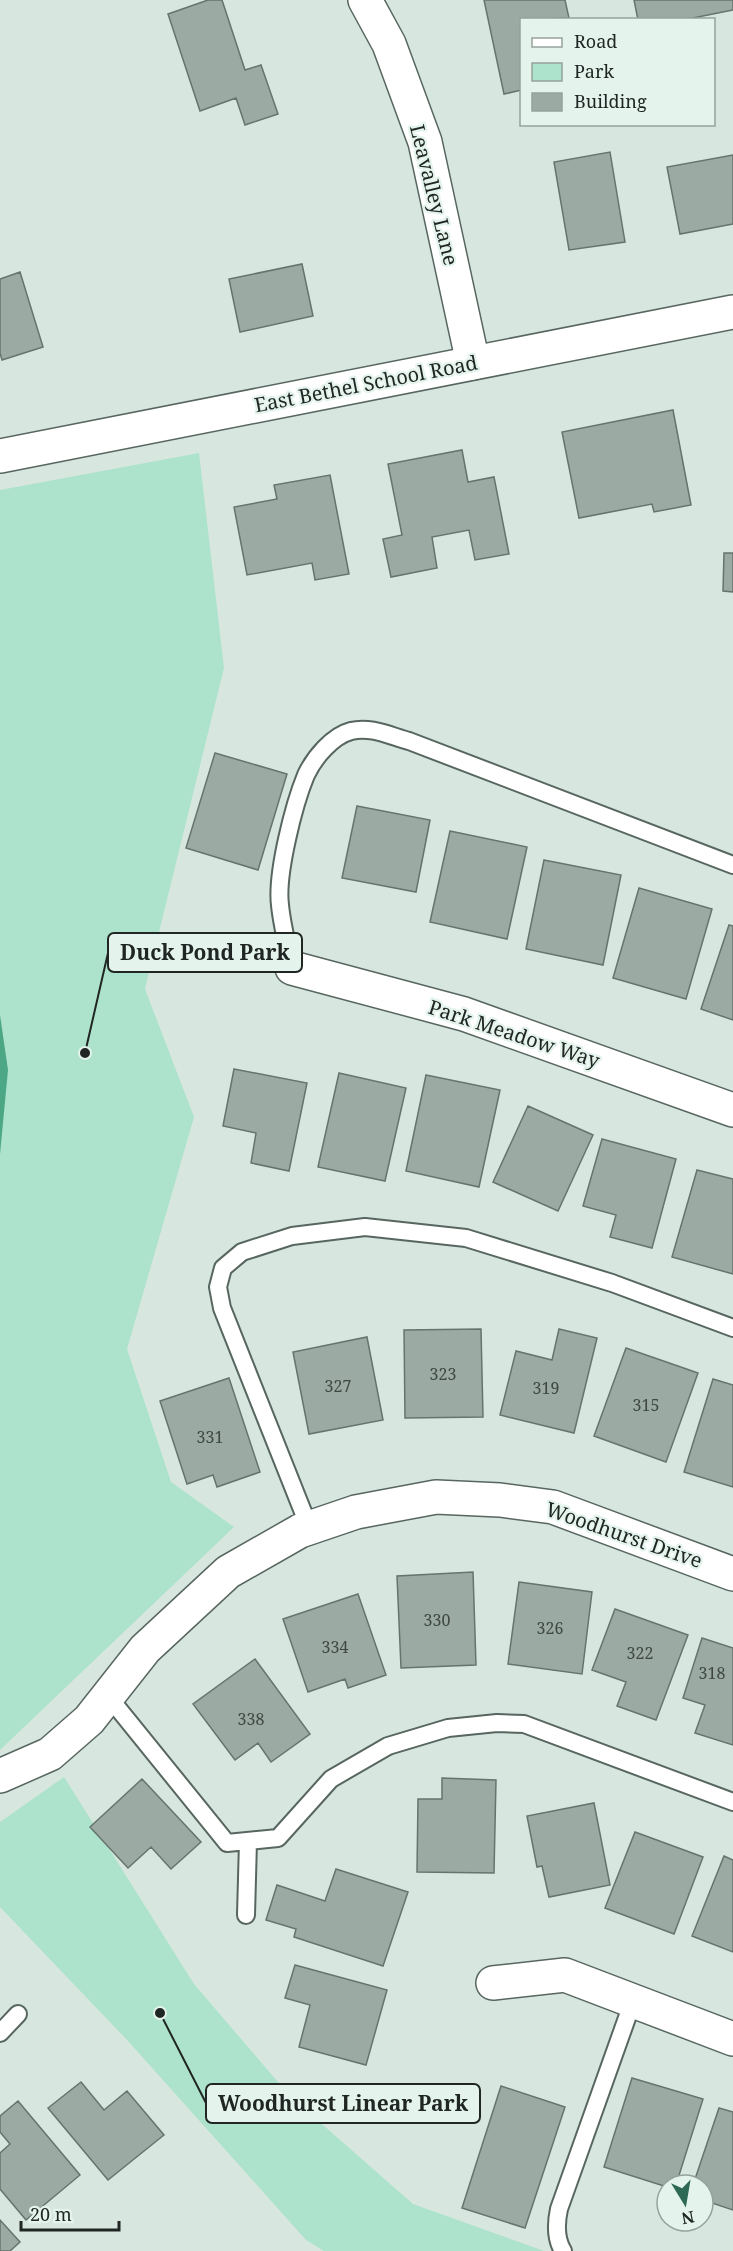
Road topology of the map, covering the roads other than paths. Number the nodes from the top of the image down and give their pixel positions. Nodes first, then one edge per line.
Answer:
1 (365, 0) edge
2 (733, 312) edge
3 (473, 363) junction
4 (0, 456) edge
5 (733, 865) edge
6 (292, 968) joint
7 (733, 1110) edge
8 (733, 1328) edge
9 (309, 1527) junction
10 (733, 1574) edge
11 (108, 1696) junction
12 (0, 1776) edge
13 (733, 1802) edge
14 (248, 1841) junction
15 (246, 1916) dead end
16 (493, 1983) dead end
17 (633, 2001) junction
18 (18, 2014) dead end
19 (0, 2032) edge
20 (733, 2039) edge
21 (563, 2251) edge

1 - 3 street, Leavalley Lane
2 - 3 street, East Bethel School Road
3 - 4 street, East Bethel School Road
5 - 6 lane
6 - 7 street, Park Meadow Way
8 - 9 lane
9 - 10 street, Woodhurst Drive
9 - 11 street, Woodhurst Drive
11 - 12 street, Woodhurst Drive
11 - 14 lane
13 - 14 lane
14 - 15 lane
16 - 17 street
17 - 20 street
17 - 21 lane
18 - 19 lane

